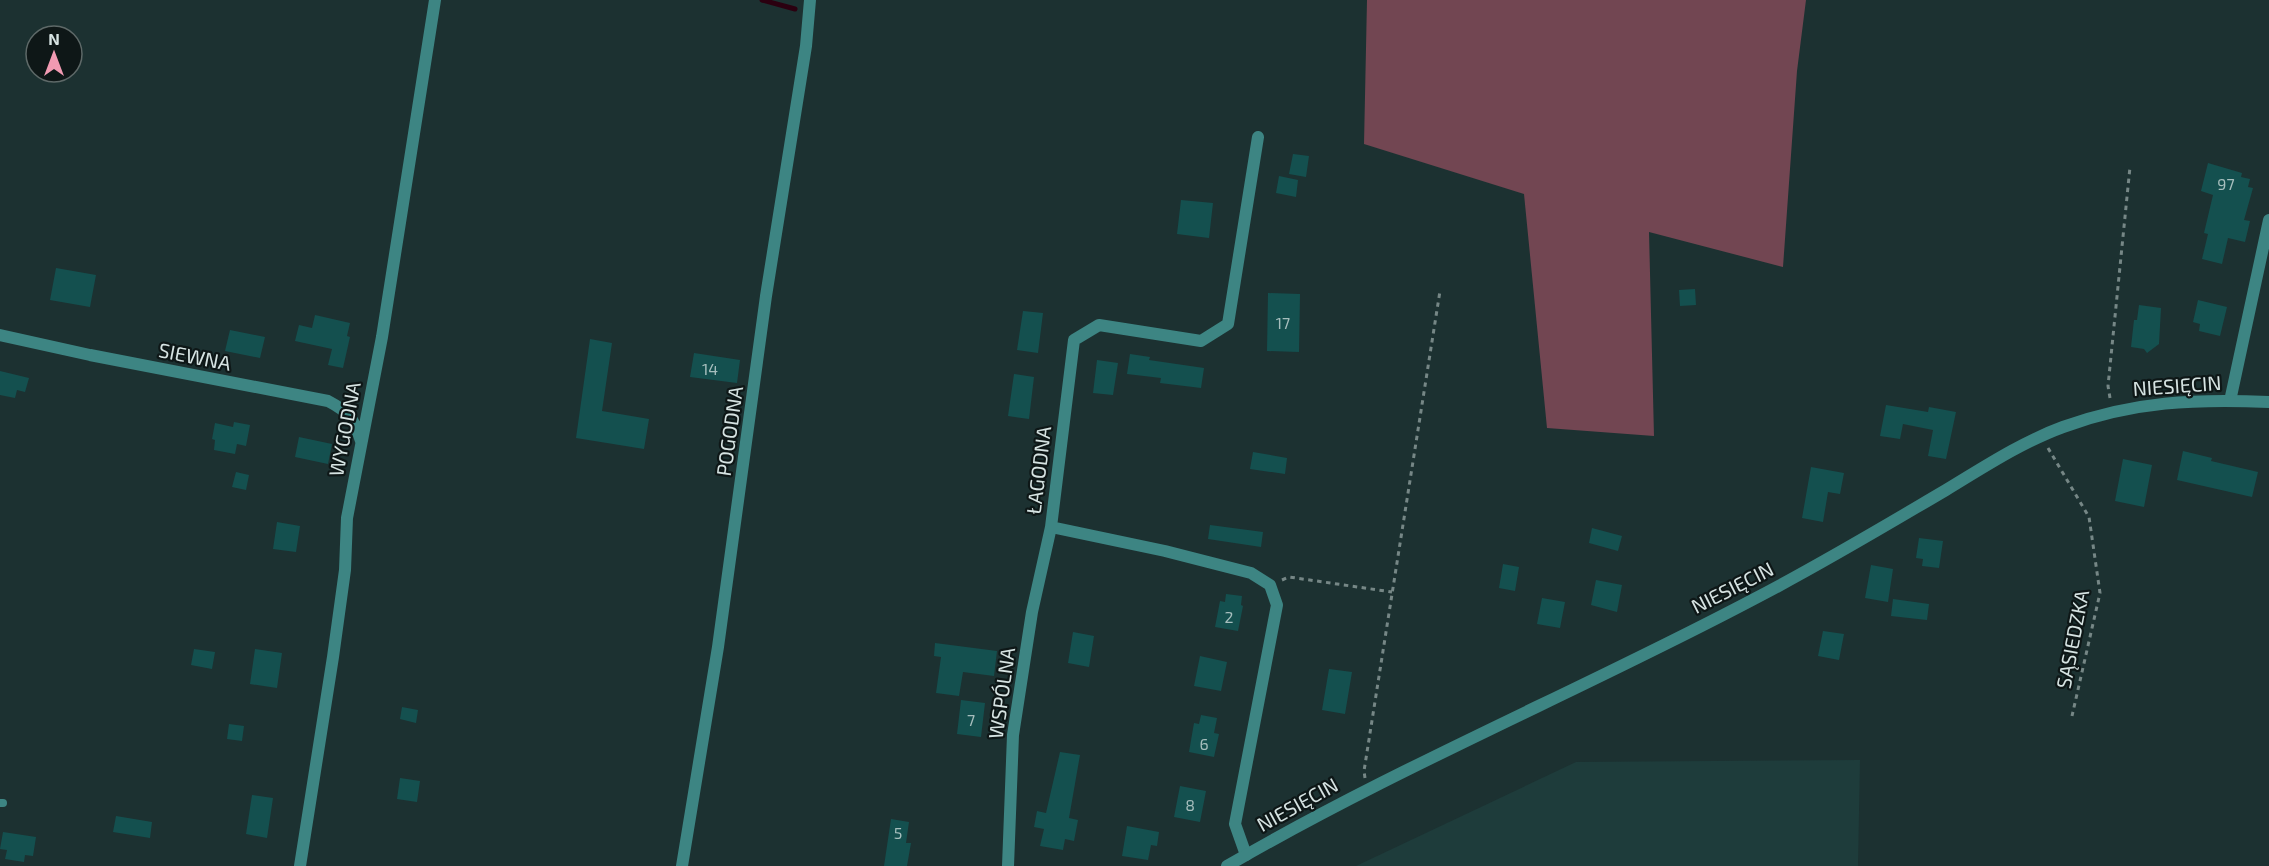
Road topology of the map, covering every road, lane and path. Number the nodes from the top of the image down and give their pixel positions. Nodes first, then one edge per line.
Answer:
1 (435, 0) edge
2 (810, 0) edge
3 (1258, 137) dead end
4 (2130, 167) dead end
5 (2269, 220) edge
6 (1440, 291) dead end
7 (0, 334) edge
8 (2230, 401) junction
9 (2269, 402) edge
10 (2113, 412) junction
11 (2042, 436) junction
12 (361, 442) junction
13 (1051, 527) junction
14 (1270, 585) junction
15 (1392, 592) junction
16 (2072, 716) dead end
17 (1367, 788) junction
18 (1246, 855) junction
19 (300, 866) edge
20 (682, 866) edge
21 (1008, 866) edge
22 (1227, 866) edge

1 - 12 street, WYGODNA
2 - 20 street, POGODNA
3 - 13 street, ŁAGODNA
4 - 10 path
5 - 8 street
6 - 15 path
7 - 12 street, SIEWNA
8 - 9 street, NIESIĘCIN
8 - 10 street, NIESIĘCIN
10 - 11 street, NIESIĘCIN
11 - 16 path, SĄSIEDZKA
11 - 17 street, NIESIĘCIN
12 - 19 street, WYGODNA
13 - 14 street, ŁAGODNA
13 - 21 street, WSPÓLNA
14 - 15 path
14 - 18 street
15 - 17 path
17 - 18 street, NIESIĘCIN
18 - 22 street, NIESIĘCIN

